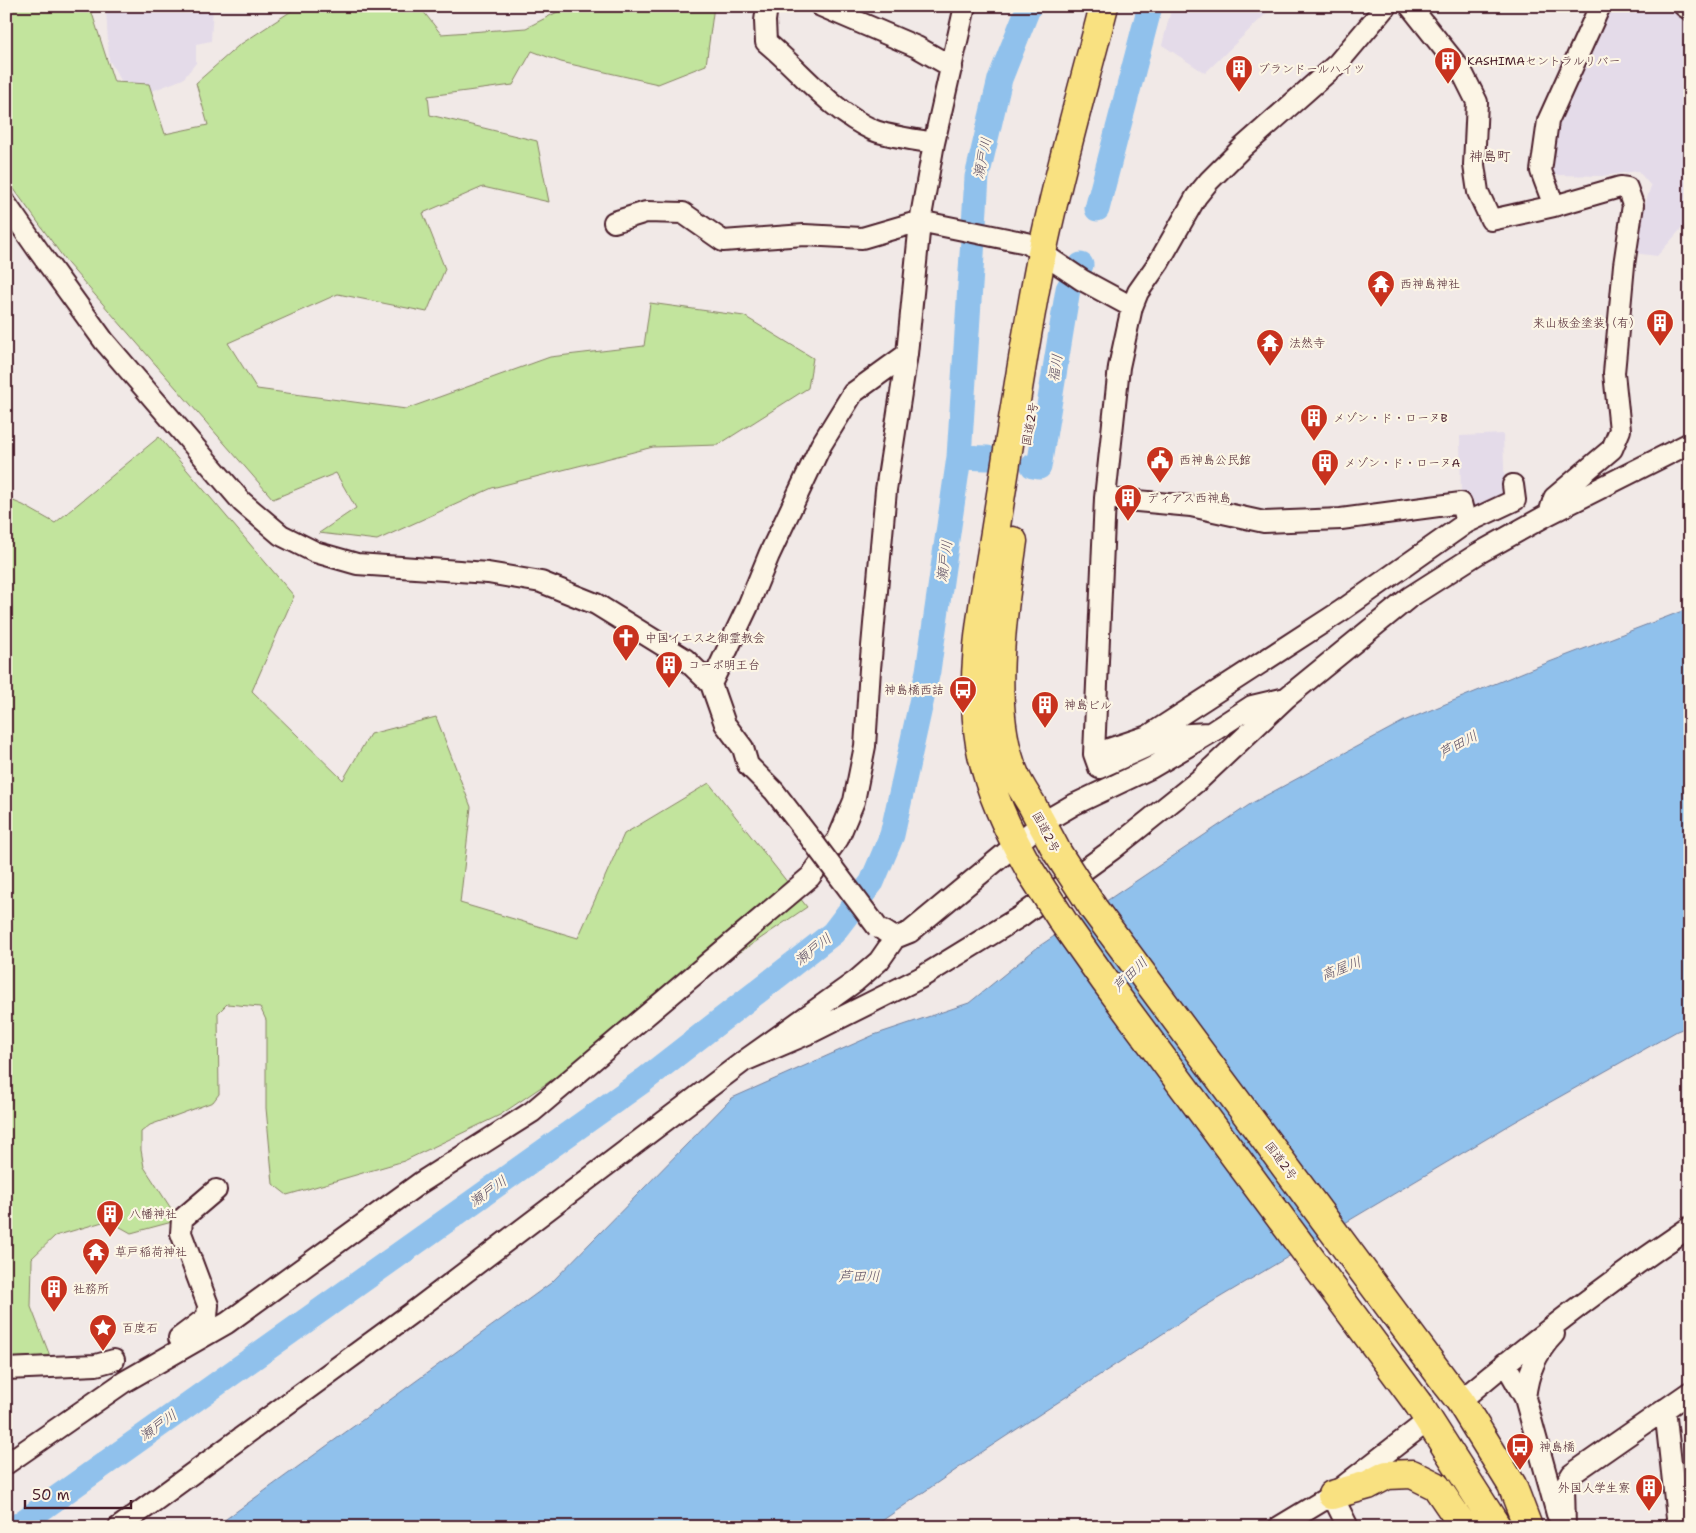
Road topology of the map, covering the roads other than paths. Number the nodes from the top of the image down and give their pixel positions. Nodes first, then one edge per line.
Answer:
1 (767, 6) edge
2 (821, 6) edge
3 (965, 6) edge
4 (1104, 6) edge
5 (1122, 6) edge
6 (1386, 6) edge
7 (1410, 6) edge
8 (1600, 6) edge
9 (1684, 6) edge
10 (1690, 10) edge
11 (952, 67) junction
12 (934, 144) junction
13 (6, 204) edge
14 (1554, 206) junction
15 (614, 222) dead end
16 (924, 223) junction
17 (1055, 262) junction
18 (1132, 307) junction
19 (907, 354) junction
20 (1690, 443) edge
21 (1513, 485) dead end
22 (1105, 498) junction
23 (1549, 514) junction
24 (1466, 523) junction
25 (1410, 597) junction
26 (711, 684) junction
27 (1286, 698) junction
28 (1212, 732) junction
29 (1094, 754) junction
30 (1042, 823) junction
31 (1016, 844) junction
32 (887, 933) junction
33 (841, 992) junction
34 (831, 1022) junction
35 (744, 1061) junction
36 (216, 1190) dead end
37 (1690, 1227) edge
38 (1583, 1303) junction
39 (114, 1360) dead end
40 (1506, 1363) junction
41 (149, 1367) junction
42 (6, 1369) edge
43 (1453, 1392) junction
44 (1690, 1392) edge
45 (1525, 1398) junction
46 (1665, 1409) junction
47 (1424, 1412) junction
48 (6, 1464) edge
49 (1332, 1495) junction
50 (118, 1527) edge
51 (1279, 1527) edge
52 (1348, 1527) edge
53 (1464, 1527) edge
54 (1497, 1527) edge
55 (1528, 1527) edge
56 (1560, 1527) edge
57 (1565, 1527) edge
58 (1678, 1527) edge

1 - 12 street
2 - 11 street
3 - 11 street
4 - 17 highway, 国道2号
5 - 17 highway, 国道2号
6 - 18 street
7 - 14 street
8 - 14 street
9 - 10 street
11 - 12 street
12 - 16 street
13 - 26 street
14 - 23 street
15 - 16 street
16 - 17 street
16 - 19 street
17 - 18 street
17 - 30 highway, 国道2号
17 - 31 highway, 国道2号
18 - 22 street
19 - 26 street
19 - 41 street
20 - 23 street
21 - 24 street
22 - 24 street
22 - 29 street
23 - 25 street
24 - 25 street
24 - 29 street
25 - 27 street
26 - 32 street, bridge
27 - 28 street
27 - 34 street
28 - 29 street
28 - 30 street
30 - 31 street
30 - 43 highway, 国道2号, bridge
31 - 32 street
31 - 47 highway, 国道2号, bridge
32 - 33 street
33 - 34 street
33 - 35 street
34 - 35 street
35 - 50 street
36 - 41 street
37 - 38 street
38 - 40 street
38 - 45 street
39 - 42 street
40 - 43 street
40 - 45 street
41 - 48 street
43 - 55 highway, 国道2号
44 - 46 street
45 - 56 street
46 - 57 street
46 - 58 street
47 - 49 street
47 - 54 highway, 国道2号
49 - 51 street
49 - 52 street
49 - 53 highway

